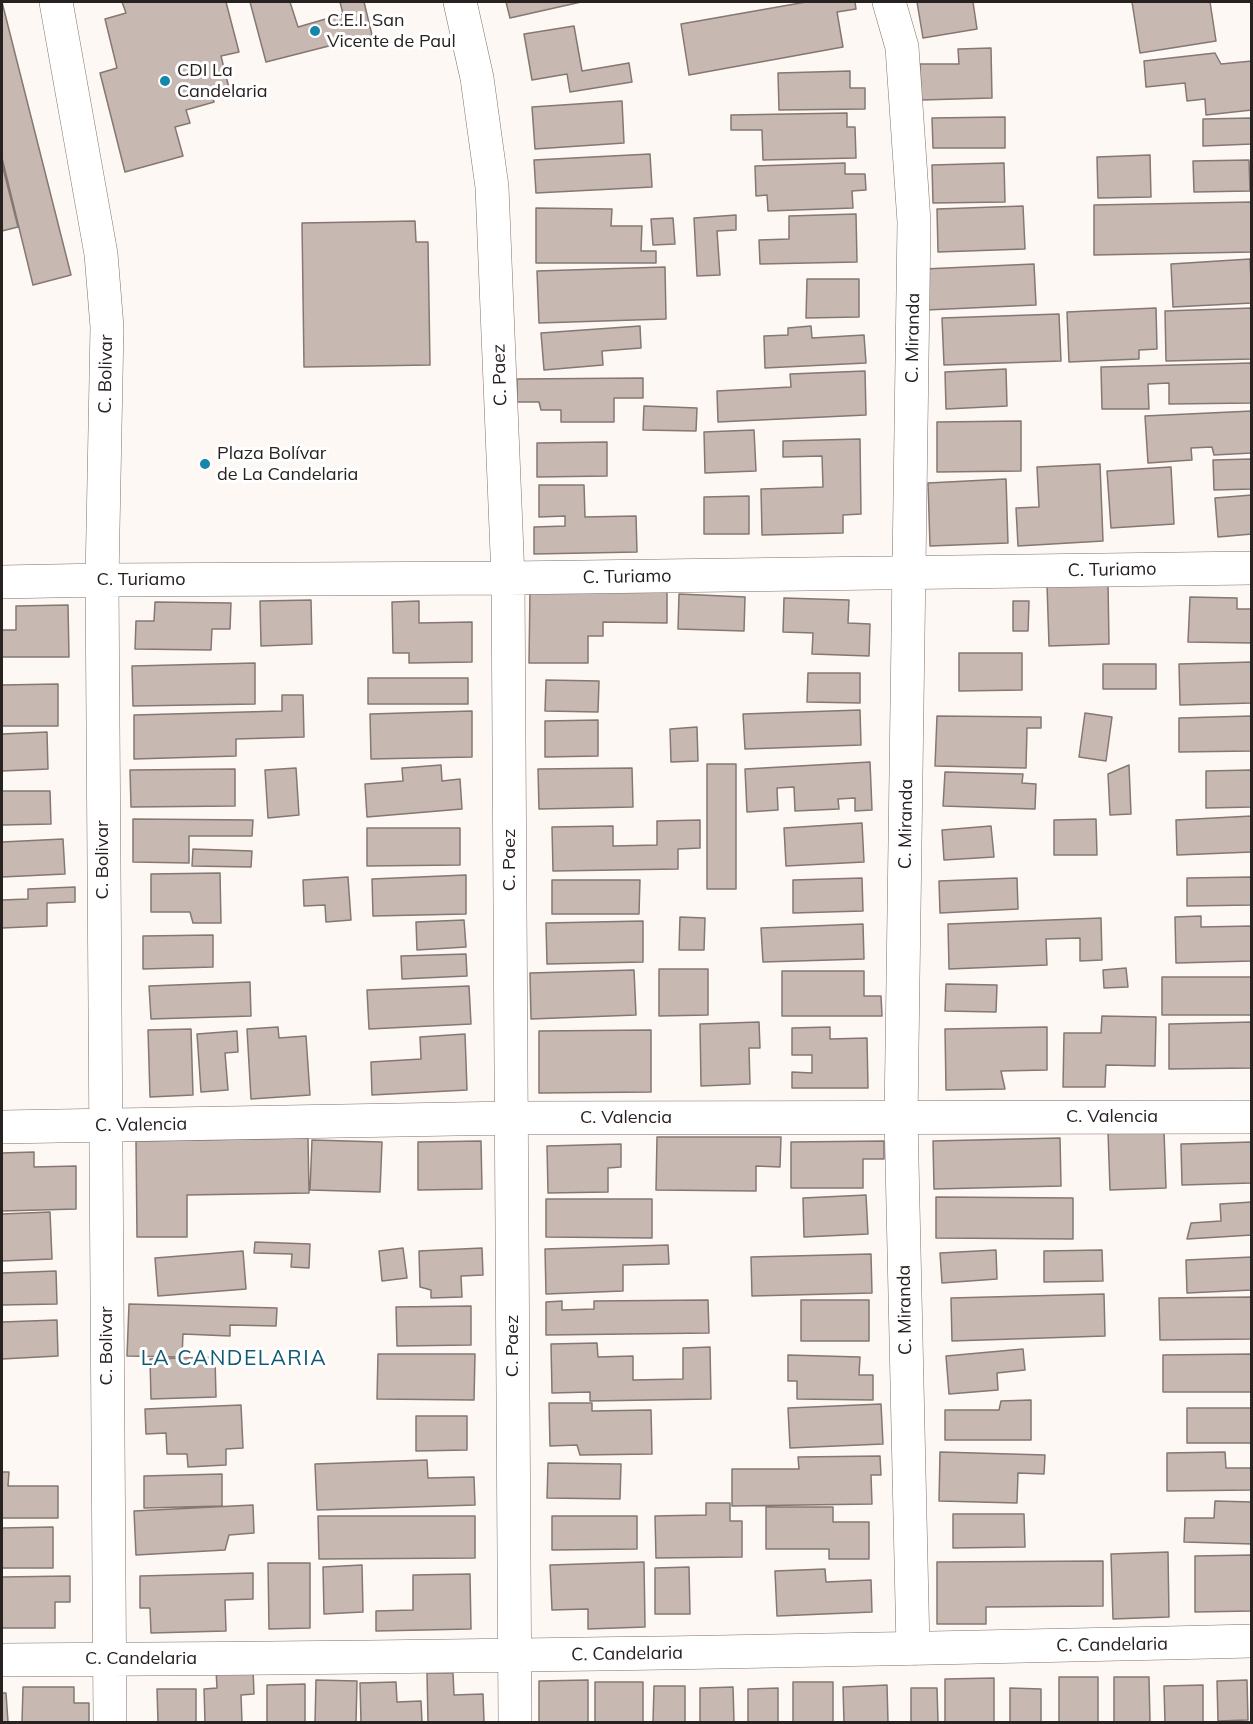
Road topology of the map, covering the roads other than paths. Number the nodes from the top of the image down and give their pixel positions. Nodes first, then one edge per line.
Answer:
1 (56, 2) edge
2 (460, 2) edge
3 (890, 2) edge
4 (1251, 568) edge
5 (910, 573) junction
6 (508, 578) junction
7 (102, 580) junction
8 (2, 582) edge
9 (901, 1117) junction
10 (1251, 1117) edge
11 (512, 1118) junction
12 (105, 1126) junction
13 (2, 1127) edge
14 (1251, 1641) edge
15 (913, 1649) junction
16 (515, 1656) junction
17 (109, 1659) junction
18 (2, 1660) edge
19 (110, 1722) edge
20 (515, 1722) edge

1 - 7 street, C. Bolivar
2 - 6 street, C. Paez
3 - 5 street, C. Miranda
4 - 5 street, C. Turiamo
5 - 6 street, C. Turiamo
5 - 9 street, C. Miranda
6 - 7 street, C. Turiamo
6 - 11 street, C. Paez
7 - 8 street, C. Turiamo
7 - 12 street, C. Bolivar
9 - 10 street, C. Valencia
9 - 11 street, C. Valencia
9 - 15 street, C. Miranda
11 - 12 street, C. Valencia
11 - 16 street, C. Paez
12 - 13 street, C. Valencia
12 - 17 street, C. Bolivar
14 - 15 street, C. Candelaria
15 - 16 street, C. Candelaria
16 - 17 street, C. Candelaria
16 - 20 street, C. Paez
17 - 18 street, C. Candelaria
17 - 19 street, C. Bolivar

